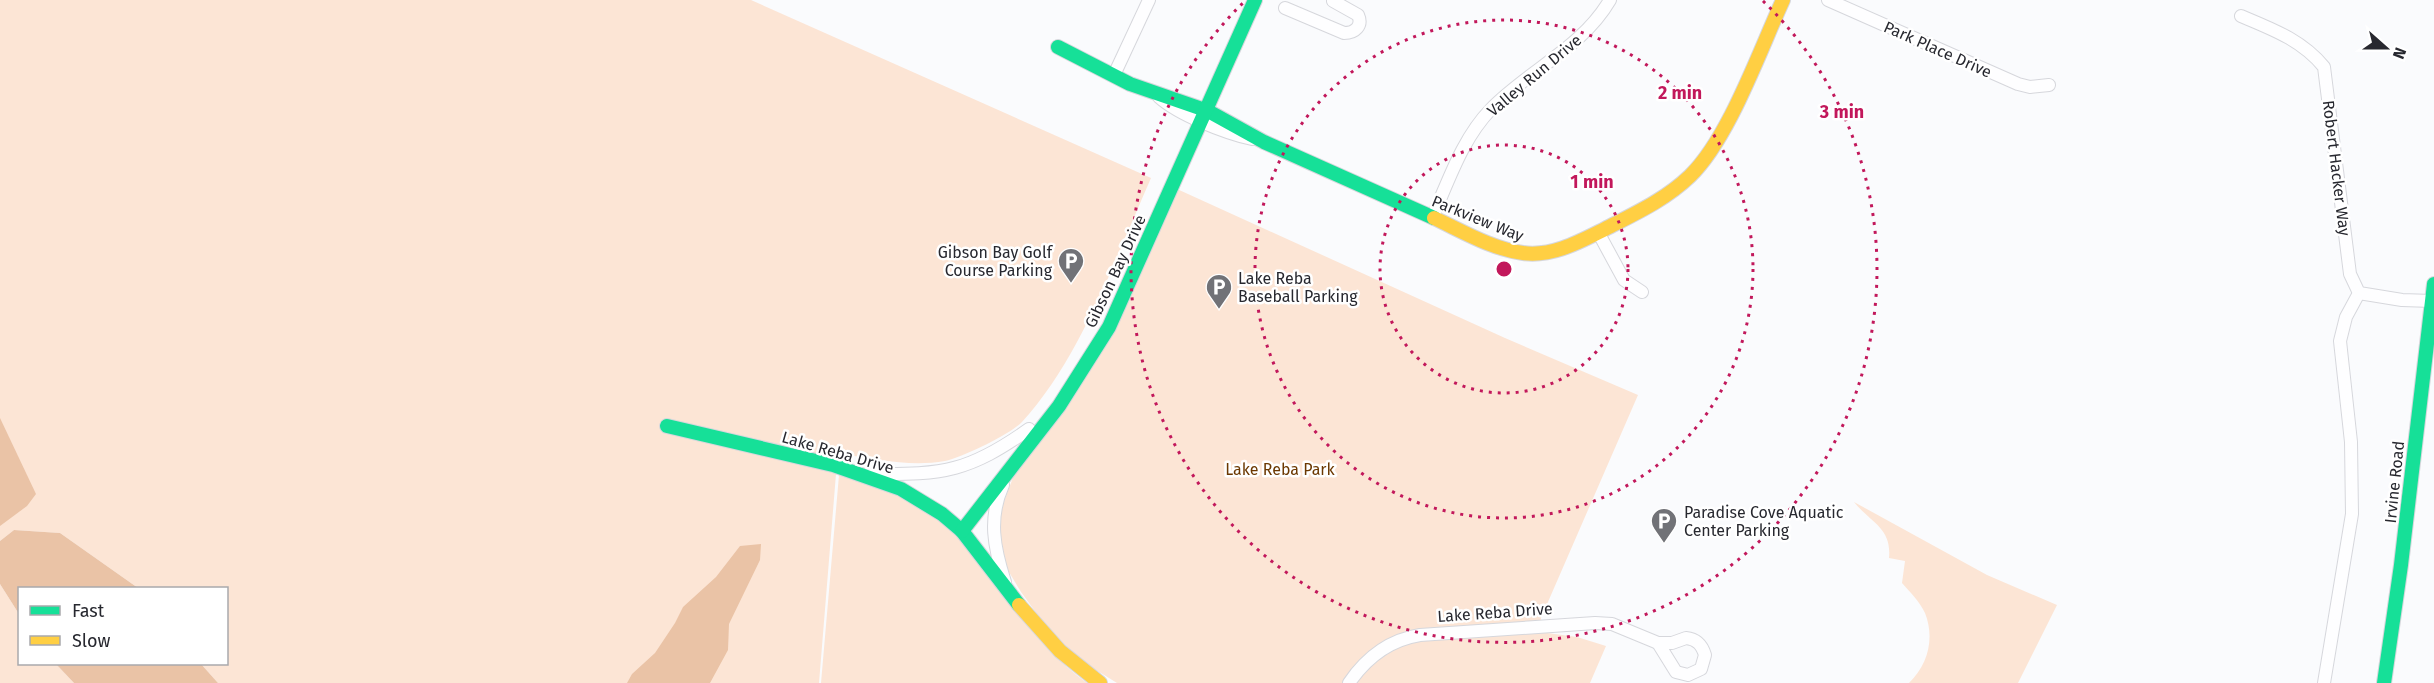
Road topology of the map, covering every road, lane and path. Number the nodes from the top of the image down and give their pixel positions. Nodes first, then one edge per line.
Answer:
1 (1149, 0) edge
2 (1244, 0) edge
3 (1255, 0) edge
4 (1610, 0) edge
5 (1783, 0) edge
6 (1828, 0) edge
7 (1333, 1) edge
8 (1285, 8) dead end
9 (2241, 16) dead end
10 (1322, 24) junction
11 (1058, 47) dead end
12 (1114, 75) junction
13 (2049, 85) dead end
14 (1199, 113) junction
15 (1432, 218) junction
16 (1598, 232) junction
17 (2434, 284) edge
18 (1642, 292) dead end
19 (2359, 293) junction
20 (2432, 301) junction
21 (1091, 346) junction
22 (667, 426) dead end
23 (1029, 429) junction
24 (865, 473) junction
25 (1006, 475) junction
26 (958, 528) junction
27 (1006, 586) junction
28 (1658, 643) dead end
29 (1100, 683) edge
30 (1348, 683) edge
31 (2324, 683) edge
32 (2384, 683) edge

1 - 12 street
2 - 14 street, Gibson Bay Drive
3 - 14 street, Gibson Bay Drive
4 - 15 street, Valley Run Drive
5 - 16 street, Parkview Way
6 - 13 street, Park Place Drive
7 - 10 street
7 - 10 street
8 - 10 street
9 - 19 street, Robert Hacker Way
11 - 12 street, Parkview Way
12 - 14 street, Parkview Way
14 - 15 street, Parkview Way
14 - 21 street, Gibson Bay Drive
15 - 16 street, Parkview Way
16 - 18 street
17 - 20 street, Irvine Road
19 - 20 street
19 - 31 street
20 - 32 street, Irvine Road
21 - 23 street, Gibson Bay Drive
21 - 25 street, Gibson Bay Drive
22 - 24 street, Lake Reba Drive
23 - 24 street
23 - 26 street, Gibson Bay Drive
24 - 26 street, Lake Reba Drive
25 - 26 street, Gibson Bay Drive
25 - 27 street
26 - 27 street, Lake Reba Drive
27 - 29 street, Lake Reba Drive
28 - 30 street, Lake Reba Drive

